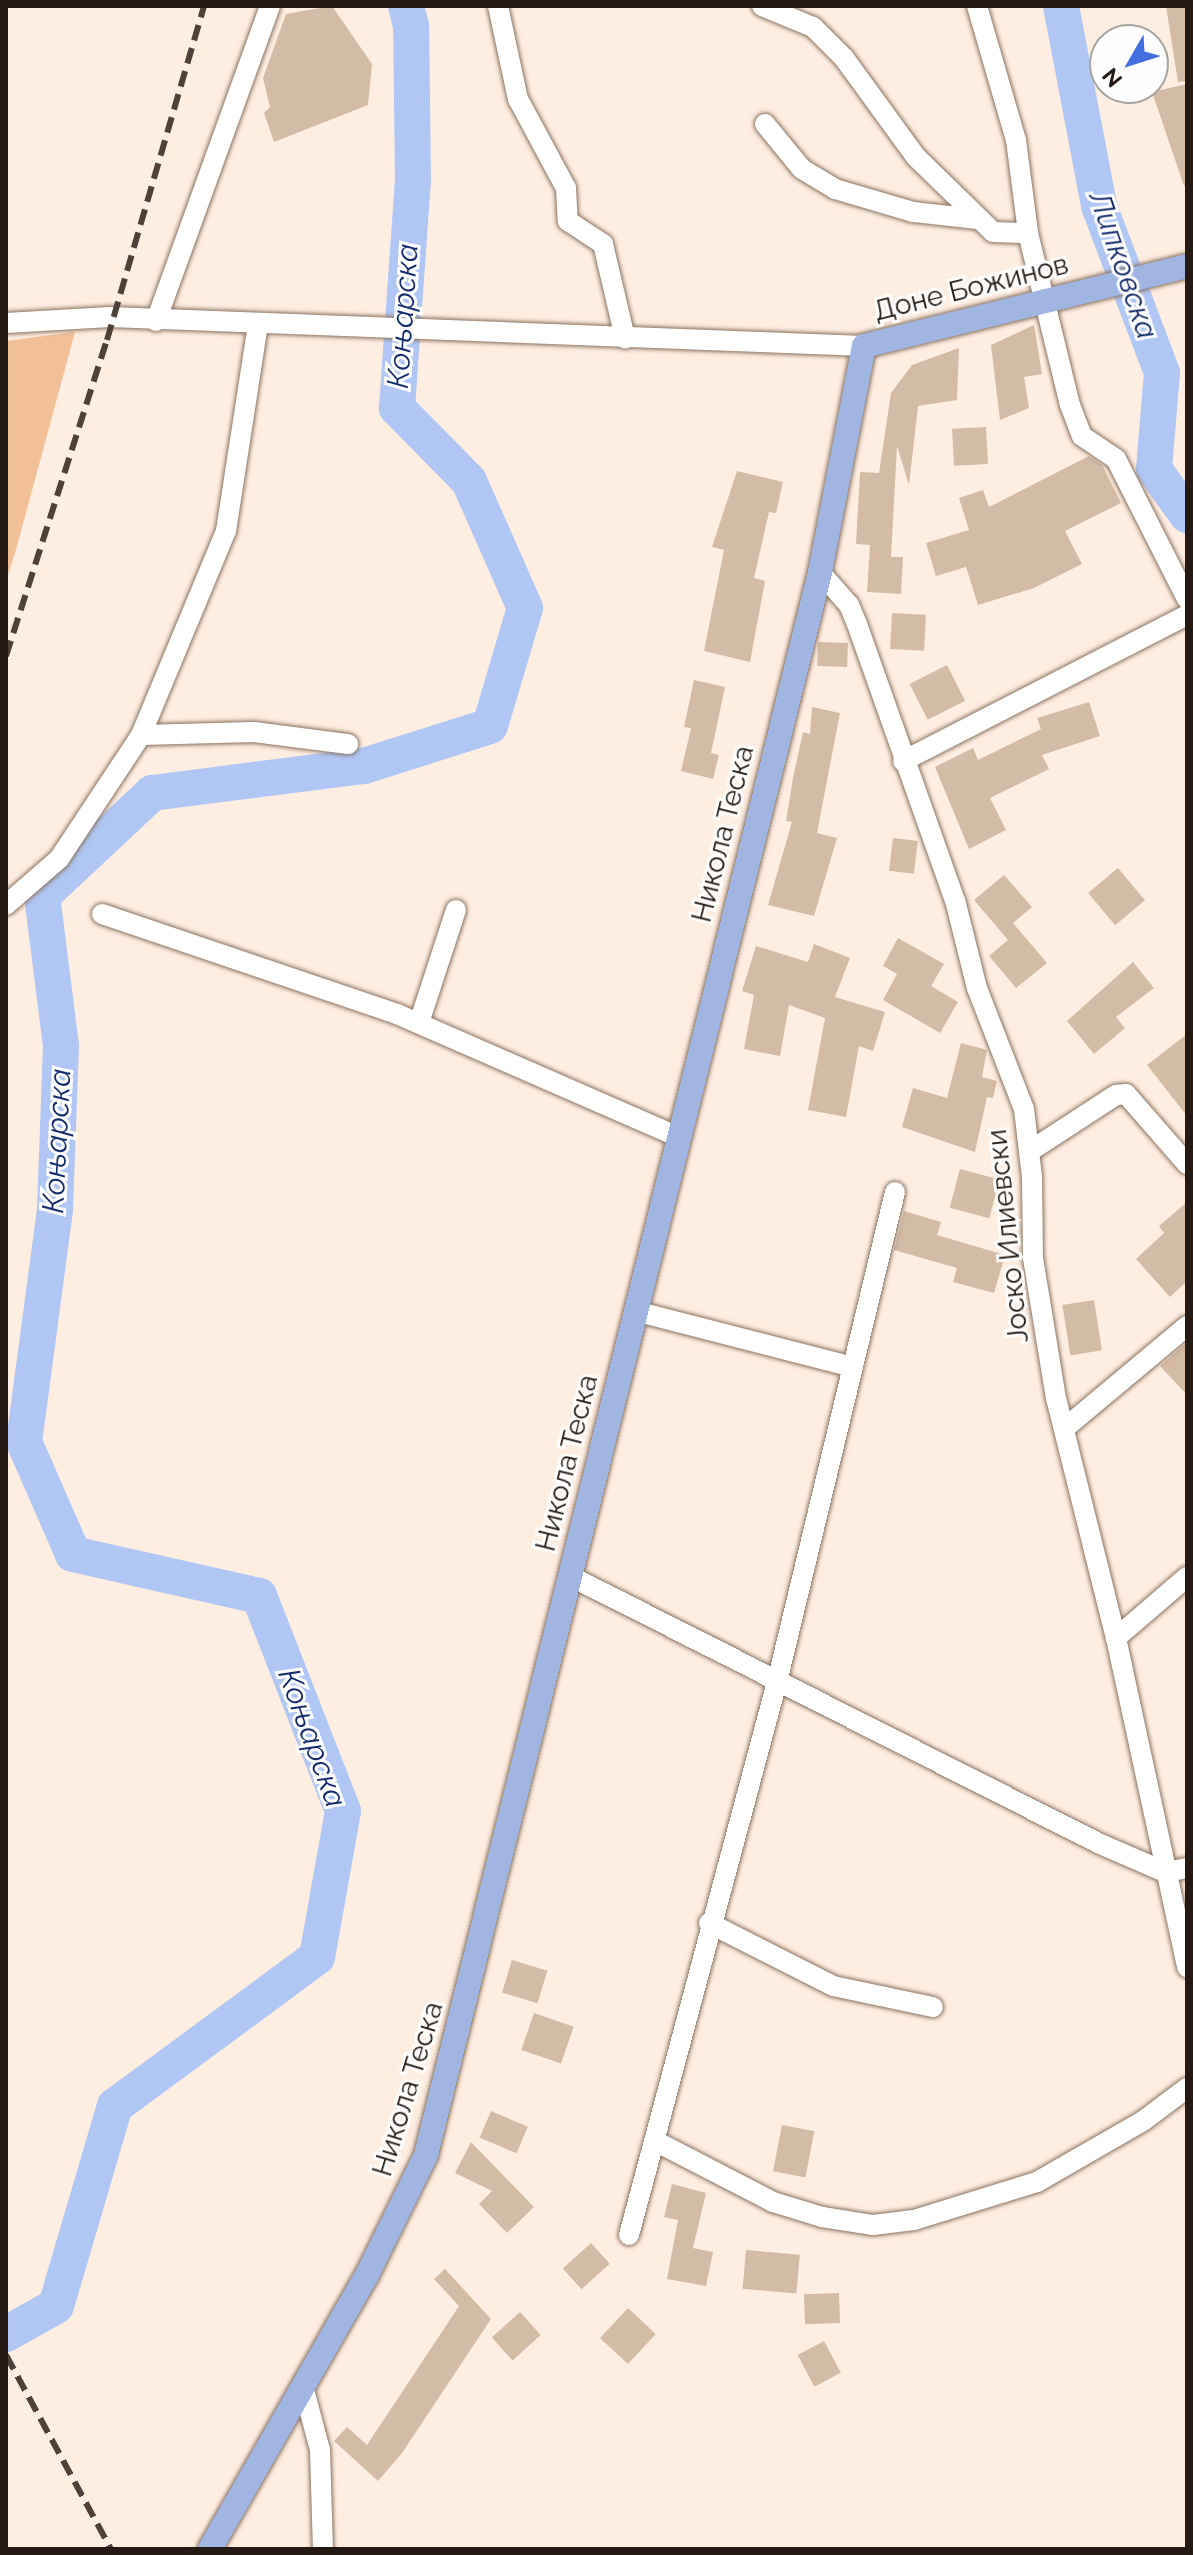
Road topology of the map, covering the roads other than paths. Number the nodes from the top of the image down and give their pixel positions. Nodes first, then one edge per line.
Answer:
1 (270, 6) edge
2 (498, 6) edge
3 (762, 6) edge
4 (977, 6) edge
5 (765, 124) dead end
6 (977, 219) junction
7 (1028, 233) junction
8 (1180, 268) edge
9 (1043, 304) junction
10 (156, 321) junction
11 (6, 323) edge
12 (258, 325) junction
13 (625, 338) junction
14 (864, 346) junction
15 (820, 572) junction
16 (1187, 599) edge
17 (1187, 615) edge
18 (141, 735) junction
19 (348, 744) dead end
20 (903, 761) junction
21 (6, 905) edge
22 (456, 910) dead end
23 (102, 914) dead end
24 (419, 1023) junction
25 (678, 1137) junction
26 (1030, 1151) junction
27 (1187, 1164) edge
28 (895, 1192) dead end
29 (635, 1311) junction
30 (1187, 1326) edge
31 (849, 1366) junction
32 (1065, 1428) junction
33 (570, 1576) junction
34 (1187, 1577) edge
35 (1116, 1638) junction
36 (777, 1682) junction
37 (1187, 1868) edge
38 (1165, 1872) junction
39 (709, 1923) junction
40 (1187, 1967) edge
41 (933, 2007) dead end
42 (1187, 2088) edge
43 (657, 2142) junction
44 (629, 2235) dead end
45 (303, 2386) junction
46 (210, 2549) edge
47 (323, 2549) edge

1 - 10 street
2 - 13 street
3 - 6 street
4 - 7 street
5 - 6 street
6 - 7 street
7 - 9 street
8 - 9 main road, Доне Божинов
9 - 14 main road, Доне Божинов
9 - 16 street
10 - 11 street
10 - 12 street
12 - 13 street
12 - 18 street
13 - 14 street
14 - 15 main road, Никола Теска
15 - 20 street, Јоско Илиевски
15 - 25 main road, Никола Теска
17 - 20 street
18 - 19 street
18 - 21 street
20 - 26 street, Јоско Илиевски
22 - 24 street
23 - 24 street
24 - 25 street
25 - 29 main road, Никола Теска
26 - 27 street
26 - 32 street, Јоско Илиевски
28 - 31 street
29 - 31 street
29 - 33 main road, Никола Теска
30 - 32 street
31 - 36 street
32 - 35 street, Јоско Илиевски
33 - 36 street
33 - 45 main road, Никола Теска
34 - 35 street
35 - 38 street, Јоско Илиевски
36 - 38 street
36 - 39 street
37 - 38 street
38 - 40 street, Јоско Илиевски
39 - 41 street
39 - 43 street
42 - 43 street
43 - 44 street
45 - 46 main road, Никола Теска
45 - 47 street

